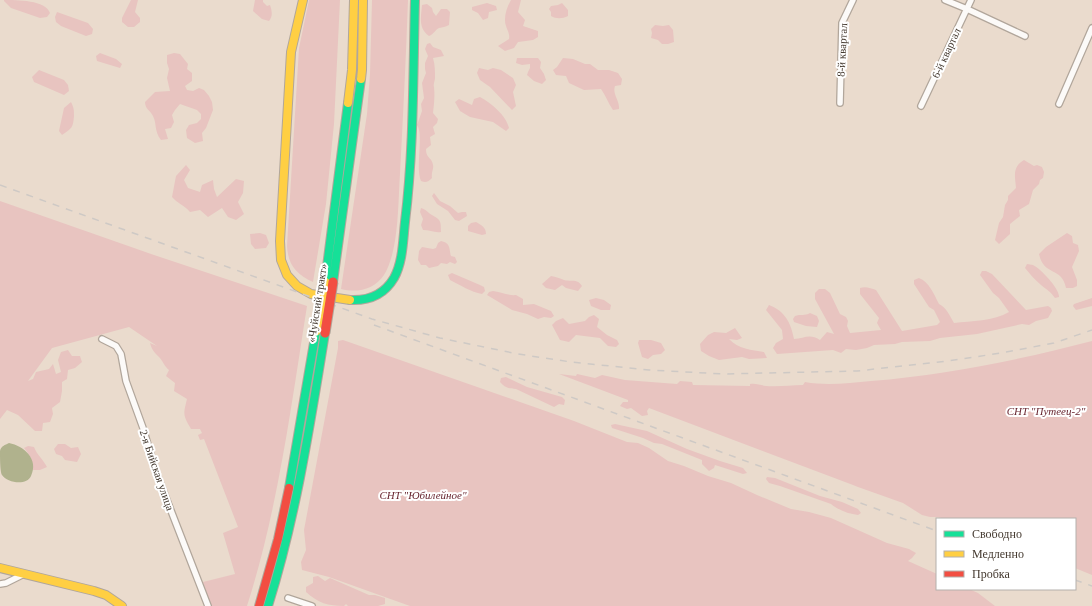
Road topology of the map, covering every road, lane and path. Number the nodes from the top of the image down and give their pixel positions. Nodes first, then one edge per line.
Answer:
1 (303, 0) edge
2 (354, 0) edge
3 (363, 0) edge
4 (415, 0) edge
5 (853, 0) edge
6 (944, 0) edge
7 (971, 0) edge
8 (967, 9) junction
9 (1092, 28) edge
10 (1025, 36) dead end
11 (840, 102) dead end
12 (1059, 104) dead end
13 (921, 106) dead end
14 (329, 282) junction
15 (321, 332) junction
16 (102, 339) dead end
17 (0, 568) edge
18 (24, 574) junction
19 (0, 584) edge
20 (288, 598) dead end
21 (122, 606) edge
22 (208, 606) edge
23 (259, 606) edge
24 (268, 606) edge
25 (312, 606) edge

1 - 4 main road
2 - 14 main road, «Чуйский тракт»
3 - 14 main road, «Чуйский тракт»
5 - 11 street, 8-й квартал
6 - 8 street
7 - 8 street, 6-й квартал
8 - 10 street
8 - 13 street, 6-й квартал
9 - 12 street
14 - 15 main road, «Чуйский тракт», bridge
15 - 23 main road, «Чуйский тракт»
15 - 24 main road, «Чуйский тракт»
16 - 22 street, 2-я Бийская улица
17 - 18 main road
18 - 19 street
18 - 21 main road
20 - 25 street

